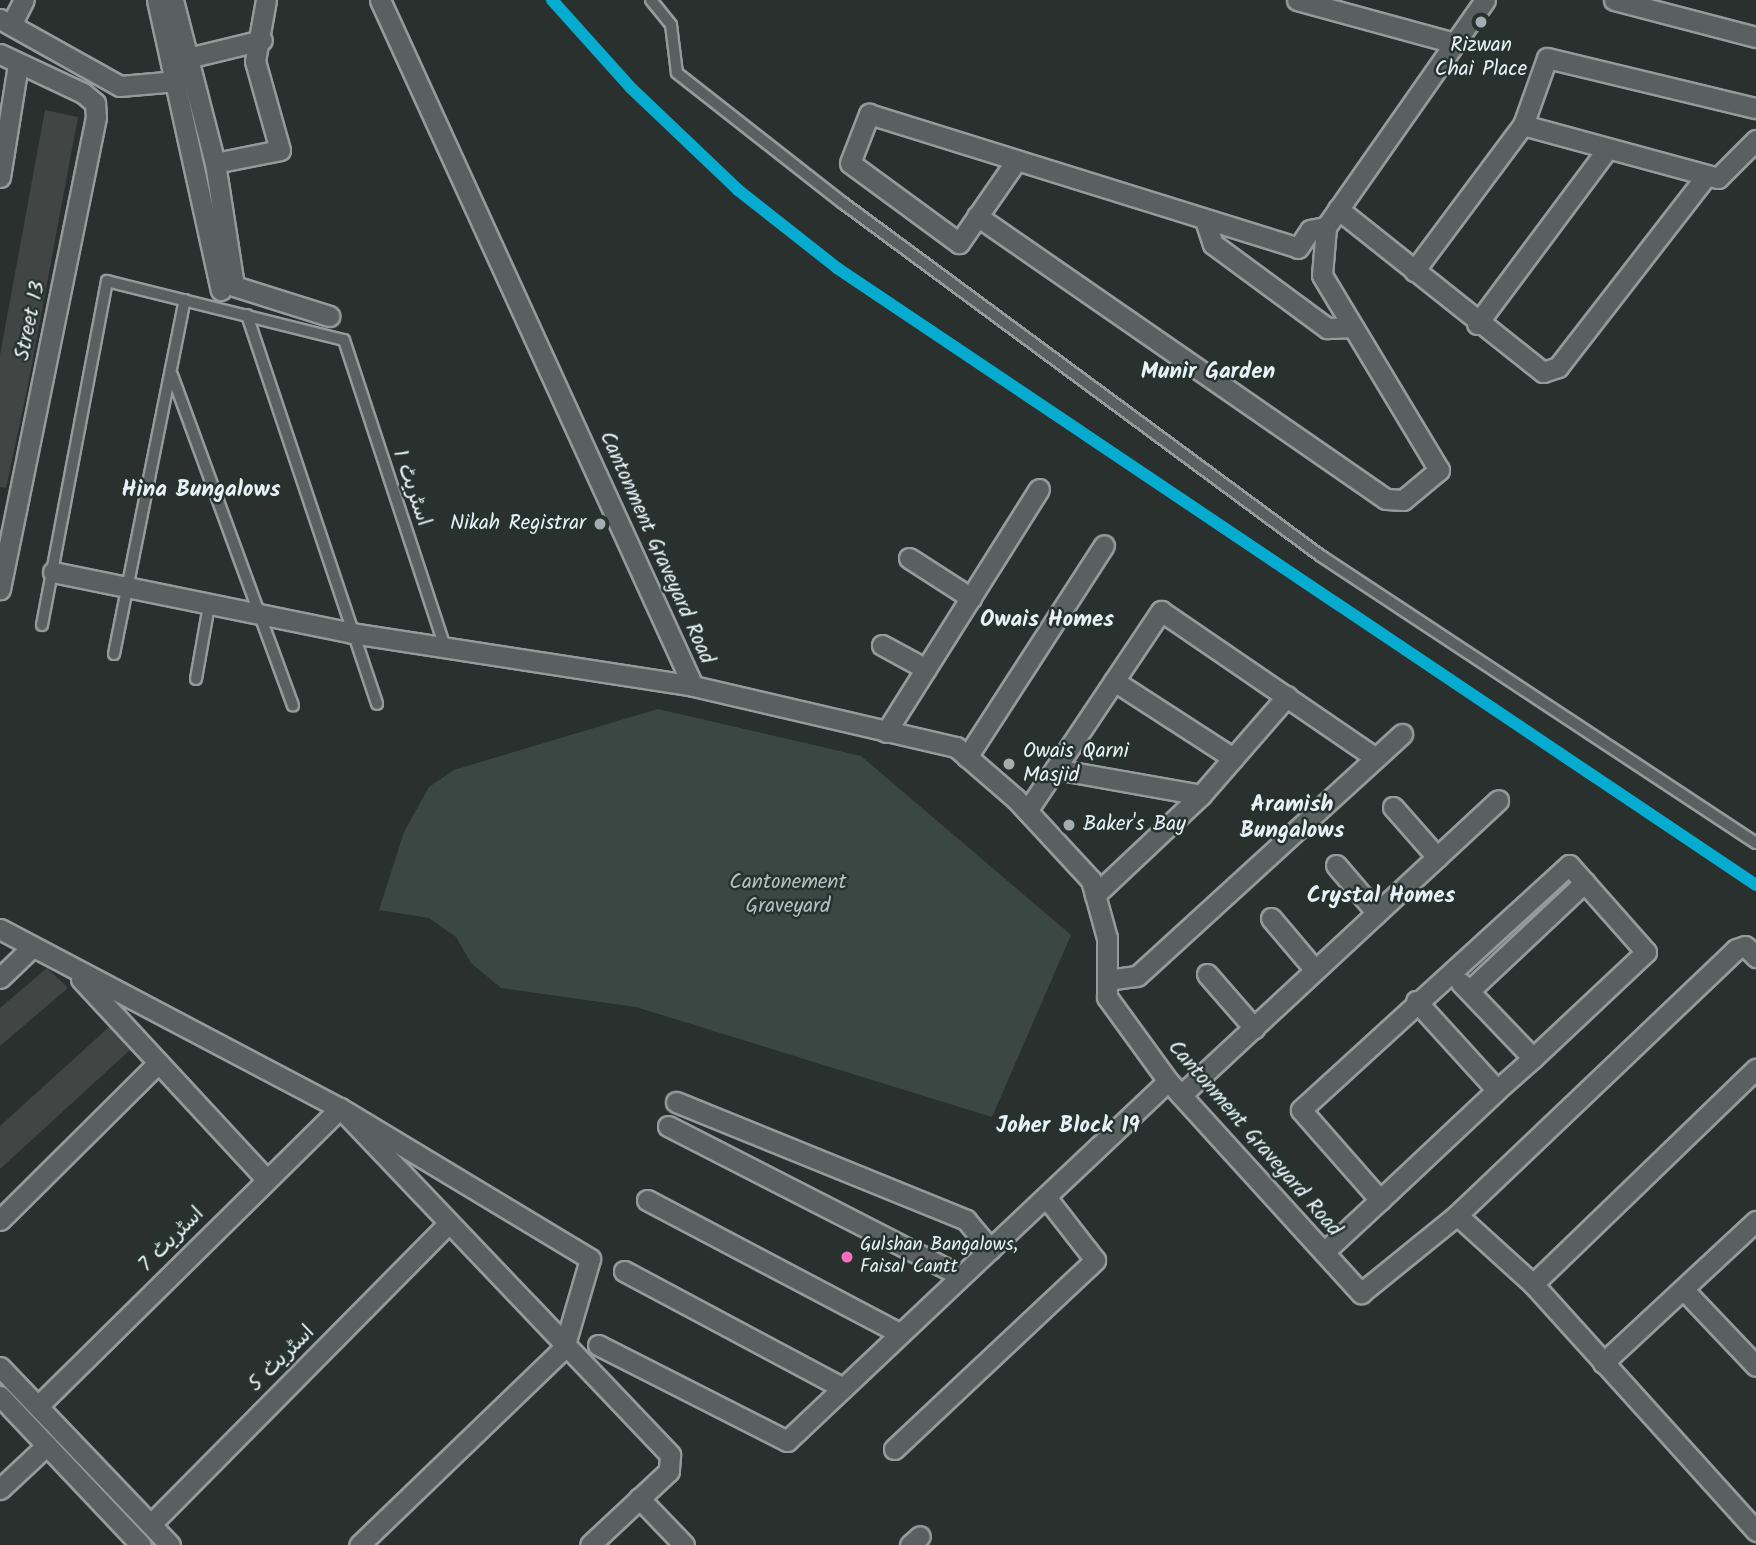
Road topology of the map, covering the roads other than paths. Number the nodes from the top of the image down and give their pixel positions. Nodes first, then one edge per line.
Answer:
1 (24, 0) edge
2 (156, 0) edge
3 (173, 0) edge
4 (266, 0) edge
5 (380, 0) edge
6 (650, 0) edge
7 (1297, 0) edge
8 (1485, 0) edge
9 (1614, 0) edge
10 (5, 22) edge
11 (1756, 37) edge
12 (262, 40) junction
13 (1454, 43) junction
14 (0, 54) edge
15 (188, 58) junction
16 (18, 64) junction
17 (177, 81) junction
18 (1756, 108) edge
19 (1523, 125) junction
20 (1756, 140) edge
21 (1608, 148) junction
22 (1016, 161) junction
23 (215, 163) junction
24 (1706, 176) junction
25 (0, 177) edge
26 (1338, 209) junction
27 (977, 216) junction
28 (1206, 223) junction
29 (1326, 227) junction
30 (1414, 271) junction
31 (221, 290) dead end
32 (184, 300) junction
33 (247, 316) junction
34 (329, 316) dead end
35 (1477, 324) junction
36 (1350, 327) junction
37 (172, 374) junction
38 (1039, 489) dead end
39 (7, 513) edge
40 (1104, 545) dead end
41 (909, 558) dead end
42 (53, 572) junction
43 (129, 588) junction
44 (0, 589) edge
45 (971, 598) junction
46 (209, 605) junction
47 (260, 617) junction
48 (42, 625) dead end
49 (352, 633) junction
50 (882, 645) dead end
51 (445, 647) junction
52 (114, 654) dead end
53 (926, 669) junction
54 (196, 679) dead end
55 (1114, 681) junction
56 (693, 686) junction
57 (1286, 696) junction
58 (377, 704) dead end
59 (293, 706) dead end
60 (886, 732) junction
61 (1402, 734) dead end
62 (967, 757) junction
63 (1233, 758) junction
64 (1376, 758) junction
65 (1055, 769) junction
66 (1201, 794) junction
67 (1497, 800) dead end
68 (1393, 807) dead end
69 (1027, 811) junction
70 (1756, 843) edge
71 (1437, 857) junction
72 (1336, 865) dead end
73 (1585, 882) junction
74 (1095, 895) junction
75 (1377, 912) junction
76 (1271, 918) dead end
77 (0, 929) edge
78 (30, 949) junction
79 (1756, 957) edge
80 (74, 970) junction
81 (1315, 970) junction
82 (1449, 970) junction
83 (1207, 974) dead end
84 (0, 978) edge
85 (1107, 980) junction
86 (1469, 991) junction
87 (1416, 1001) junction
88 (1254, 1028) junction
89 (1533, 1058) junction
90 (157, 1064) junction
91 (1756, 1069) edge
92 (1175, 1088) junction
93 (1497, 1090) junction
94 (676, 1102) dead end
95 (340, 1108) junction
96 (668, 1126) dead end
97 (265, 1178) junction
98 (1046, 1197) junction
99 (647, 1200) dead end
100 (1380, 1200) junction
101 (1457, 1215) junction
102 (0, 1220) edge
103 (1756, 1221) edge
104 (446, 1226) junction
105 (990, 1249) junction
106 (1324, 1252) junction
107 (624, 1271) dead end
108 (961, 1276) junction
109 (1533, 1284) junction
110 (1683, 1289) junction
111 (899, 1333) junction
112 (598, 1345) dead end
113 (564, 1348) junction
114 (1603, 1363) junction
115 (1756, 1366) edge
116 (0, 1367) edge
117 (843, 1388) junction
118 (0, 1396) edge
119 (38, 1406) junction
120 (47, 1445) junction
121 (894, 1449) dead end
122 (74, 1458) junction
123 (0, 1489) edge
124 (639, 1497) junction
125 (151, 1524) junction
126 (1756, 1531) edge
127 (141, 1545) edge
128 (170, 1545) edge
129 (359, 1545) edge
130 (590, 1545) edge
131 (684, 1545) edge

1 - 10 street
2 - 17 street
3 - 15 street
4 - 12 street
5 - 56 street, Cantonment Graveyard Road
6 - 70 lane
7 - 13 street
8 - 13 street
9 - 11 street
10 - 17 street
12 - 15 street
12 - 23 street
13 - 26 street
14 - 16 street
15 - 23 street
16 - 25 street
16 - 39 street, Street 13
17 - 31 street
18 - 19 street
19 - 21 street
19 - 30 street
20 - 24 street
21 - 24 street
21 - 35 street
22 - 27 street
22 - 27 street
22 - 28 street
23 - 34 street
24 - 35 street
26 - 29 street
26 - 30 street
27 - 36 street
28 - 29 street
28 - 36 street
29 - 36 street
30 - 35 street
32 - 33 lane
32 - 37 lane
32 - 42 lane
33 - 49 lane
33 - 51 lane, اسٹریٹ 1
37 - 43 lane
37 - 47 lane
38 - 45 street
39 - 44 street, Street 13
40 - 62 street
41 - 45 street
42 - 43 street
42 - 48 lane
43 - 46 street
43 - 52 lane
45 - 53 street
46 - 47 street
46 - 54 lane
47 - 49 street
47 - 59 lane
49 - 51 street
49 - 58 lane
50 - 53 street
51 - 56 street
53 - 60 street
55 - 57 street
55 - 63 street
55 - 65 street
56 - 60 street, Cantonment Graveyard Road
57 - 63 street
57 - 64 street
60 - 62 street, Cantonment Graveyard Road
61 - 64 street
62 - 69 street, Cantonment Graveyard Road
63 - 66 street
64 - 85 street
65 - 66 street
65 - 69 street
66 - 74 street
67 - 71 street
68 - 71 street
69 - 74 street, Cantonment Graveyard Road
71 - 75 street
72 - 75 street
73 - 82 street
73 - 86 street
73 - 89 street
74 - 85 street, Cantonment Graveyard Road
75 - 81 street
76 - 81 street
77 - 78 street
78 - 80 street
78 - 84 street
79 - 101 street
80 - 90 street
80 - 95 street
81 - 88 street
82 - 86 street
82 - 87 street
83 - 88 street
85 - 92 street, Cantonment Graveyard Road
86 - 89 street
87 - 93 street
87 - 100 street
88 - 92 street
89 - 93 street
90 - 97 street
90 - 102 street
91 - 109 street
92 - 98 street
92 - 106 street, Cantonment Graveyard Road
93 - 100 street
94 - 105 street
95 - 97 street, اسٹریٹ 7
95 - 104 street
95 - 113 street
96 - 108 street
97 - 119 street, اسٹریٹ 7
98 - 105 street
98 - 121 street
99 - 111 street
100 - 106 street
101 - 106 street, Cantonment Graveyard Road
101 - 109 street
103 - 110 street
104 - 113 street
104 - 125 street, اسٹریٹ 5
105 - 108 street
107 - 117 street
108 - 111 street
109 - 114 street
110 - 114 street
110 - 115 street
111 - 117 street
112 - 117 street
113 - 124 street
113 - 129 street
114 - 126 street
116 - 119 street
118 - 120 street
119 - 122 street
120 - 122 street
120 - 123 street
122 - 125 street
122 - 127 street
124 - 130 street
124 - 131 street
125 - 128 street

